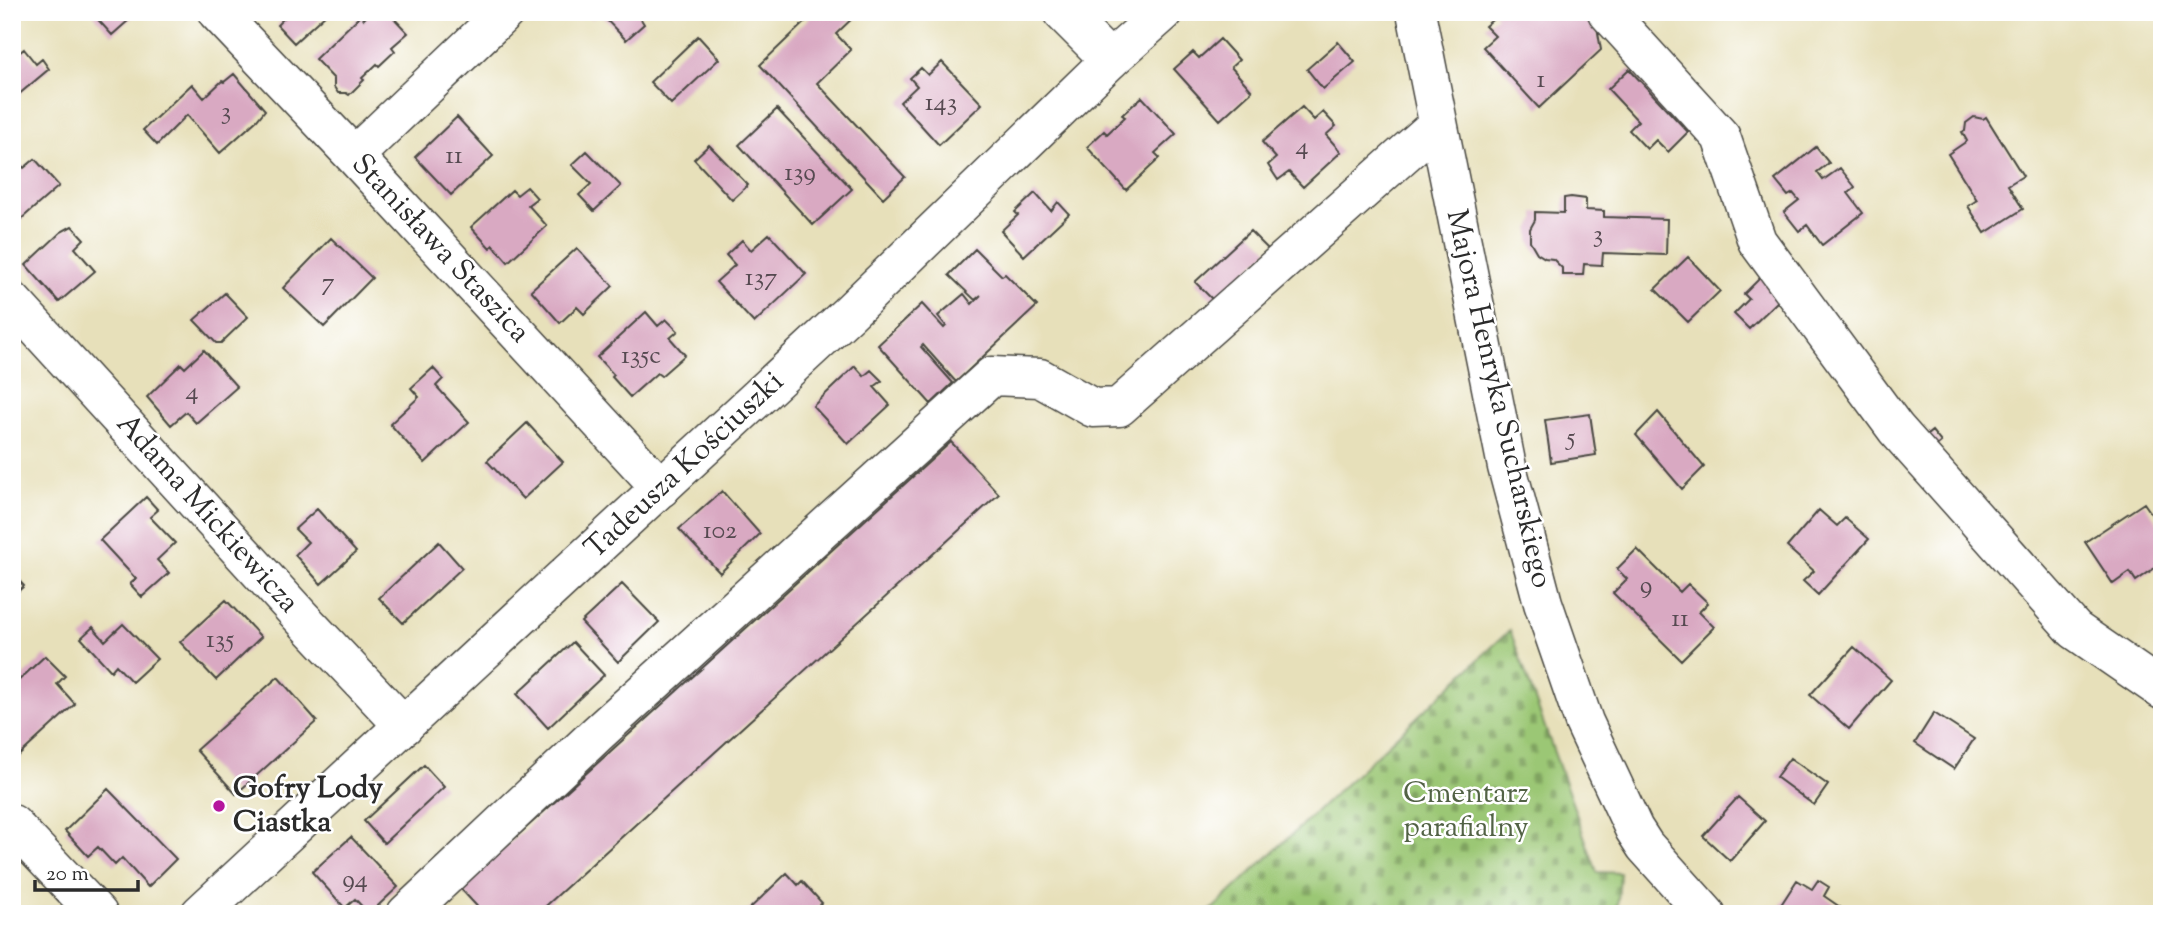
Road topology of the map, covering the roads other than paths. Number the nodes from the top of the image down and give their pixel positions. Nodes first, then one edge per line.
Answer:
1 (217, 12) edge
2 (506, 12) edge
3 (1062, 12) edge
4 (1164, 12) edge
5 (1416, 12) edge
6 (1606, 12) edge
7 (1110, 60) junction
8 (1438, 124) junction
9 (354, 156) junction
10 (12, 301) edge
11 (661, 488) junction
12 (2162, 690) edge
13 (404, 726) junction
14 (12, 824) edge
15 (98, 914) edge
16 (200, 914) edge
17 (406, 914) edge
18 (1706, 914) edge

1 - 9 street, Stanisława Staszica
2 - 9 street
3 - 7 street
4 - 7 street, Tadeusza Kościuszki
5 - 8 street, Majora Henryka Sucharskiego
6 - 12 street
7 - 11 street, Tadeusza Kościuszki
8 - 17 street
8 - 18 street, Majora Henryka Sucharskiego
9 - 11 street, Stanisława Staszica
10 - 13 street, Adama Mickiewicza
11 - 13 street, Tadeusza Kościuszki
13 - 16 street, Tadeusza Kościuszki
14 - 15 street

